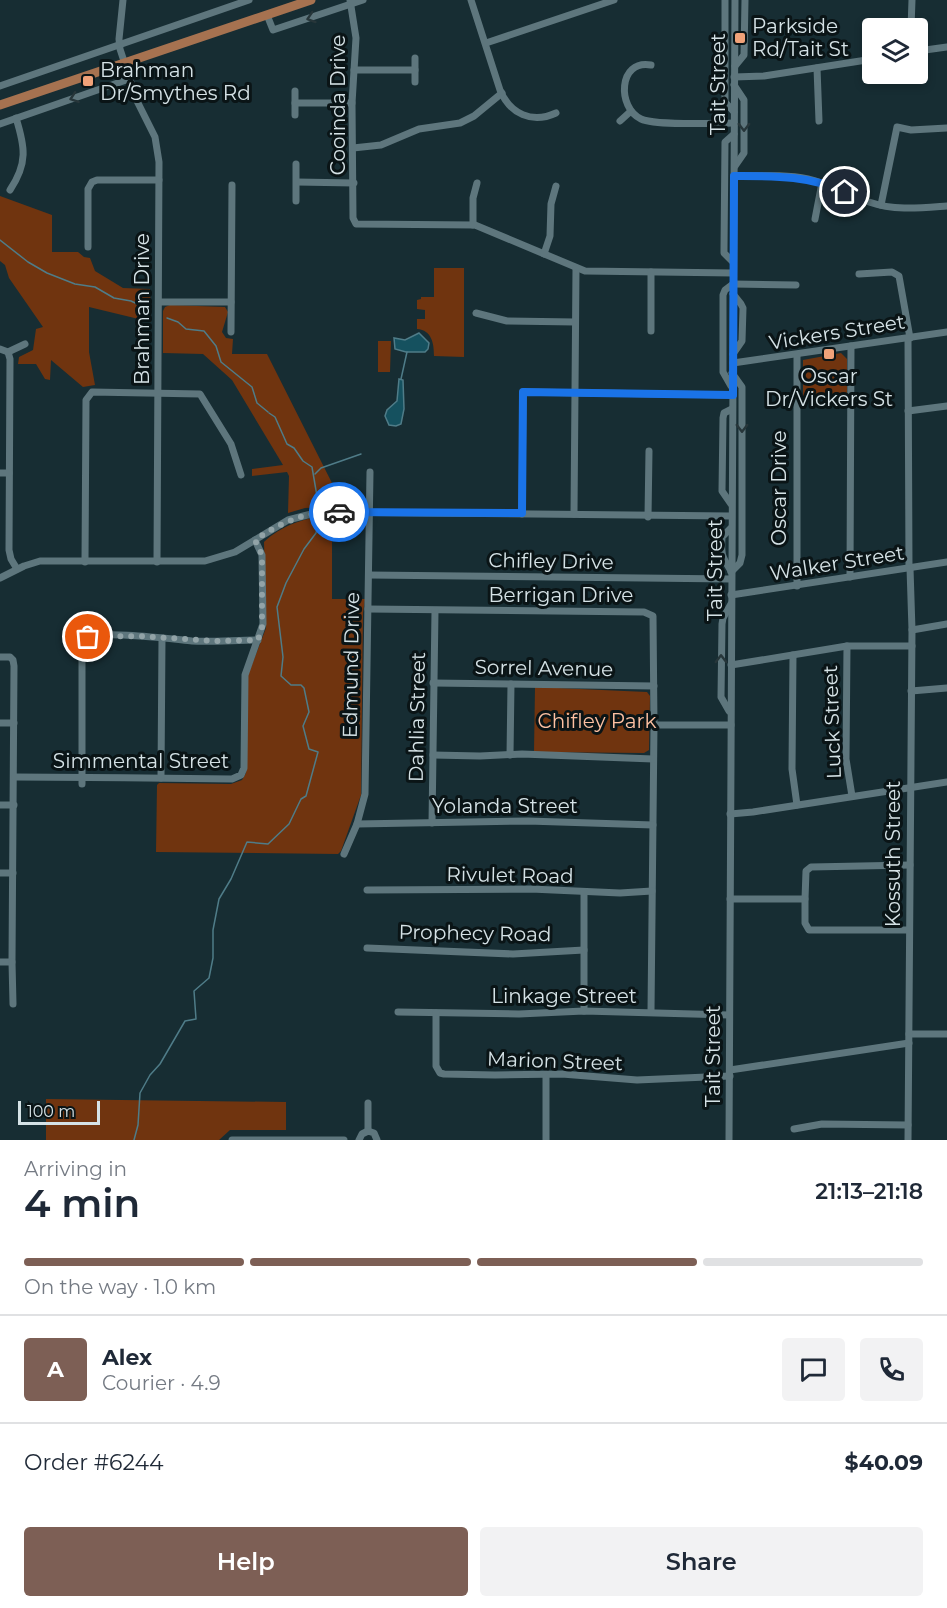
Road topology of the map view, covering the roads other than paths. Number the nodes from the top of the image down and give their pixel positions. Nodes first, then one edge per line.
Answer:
1 (123, 0) edge
2 (311, 0) edge
3 (363, 0) edge
4 (471, 0) edge
5 (614, 0) edge
6 (725, 0) edge
7 (735, 0) edge
8 (745, 0) edge
9 (912, 0) edge
10 (245, 1) edge
11 (351, 2) edge
12 (267, 15) junction
13 (911, 18) edge
14 (486, 43) junction
15 (120, 44) junction
16 (947, 47) edge
17 (928, 50) edge
18 (415, 58) dead end
19 (862, 61) edge
20 (124, 63) junction
21 (651, 65) dead end
22 (735, 66) junction
23 (817, 68) junction
24 (354, 70) junction
25 (415, 70) junction
26 (129, 79) junction
27 (734, 81) junction
28 (415, 82) dead end
29 (0, 86) edge
30 (295, 90) dead end
31 (502, 93) junction
32 (295, 102) junction
33 (352, 103) junction
34 (0, 105) edge
35 (631, 111) junction
36 (734, 112) junction
37 (556, 113) dead end
38 (295, 115) dead end
39 (16, 118) junction
40 (620, 121) dead end
41 (819, 121) dead end
42 (734, 123) junction
43 (0, 124) edge
44 (947, 128) edge
45 (734, 134) junction
46 (353, 148) junction
47 (296, 164) dead end
48 (734, 173) junction
49 (159, 180) junction
50 (297, 182) junction
51 (354, 183) junction
52 (477, 183) dead end
53 (822, 183) junction
54 (232, 185) dead end
55 (556, 186) dead end
56 (10, 190) dead end
57 (296, 201) dead end
58 (881, 205) junction
59 (947, 206) edge
60 (814, 219) dead end
61 (472, 225) junction
62 (88, 247) dead end
63 (544, 254) junction
64 (733, 262) junction
65 (576, 268) junction
66 (651, 272) junction
67 (733, 273) junction
68 (859, 274) dead end
69 (733, 284) junction
70 (796, 285) dead end
71 (159, 302) junction
72 (231, 302) junction
73 (476, 313) dead end
74 (575, 322) junction
75 (651, 331) dead end
76 (231, 332) dead end
77 (947, 332) edge
78 (909, 338) junction
79 (25, 344) dead end
80 (851, 346) junction
81 (0, 349) edge
82 (8, 352) junction
83 (797, 355) junction
84 (733, 359) junction
85 (732, 373) junction
86 (733, 391) junction
87 (158, 392) junction
88 (575, 392) junction
89 (947, 406) edge
90 (908, 411) junction
91 (649, 451) dead end
92 (370, 472) dead end
93 (0, 473) edge
94 (9, 473) junction
95 (241, 475) dead end
96 (370, 512) junction
97 (522, 513) junction
98 (574, 514) junction
99 (731, 516) junction
100 (648, 517) junction
101 (255, 540) junction
102 (85, 562) junction
103 (157, 562) junction
104 (947, 562) edge
105 (910, 568) junction
106 (17, 569) junction
107 (731, 574) junction
108 (369, 575) junction
109 (850, 577) junction
110 (0, 578) edge
111 (796, 586) junction
112 (731, 595) junction
113 (731, 604) junction
114 (368, 609) junction
115 (435, 611) junction
116 (947, 624) edge
117 (912, 630) junction
118 (162, 638) junction
119 (258, 640) junction
120 (847, 646) junction
121 (912, 646) junction
122 (793, 655) junction
123 (0, 657) edge
124 (731, 665) junction
125 (433, 683) junction
126 (511, 684) junction
127 (654, 686) junction
128 (947, 688) edge
129 (911, 691) junction
130 (731, 713) junction
131 (0, 723) edge
132 (14, 723) junction
133 (654, 725) junction
134 (730, 725) junction
135 (433, 755) junction
136 (510, 755) junction
137 (653, 759) junction
138 (15, 777) junction
139 (161, 778) junction
140 (82, 780) junction
141 (947, 782) edge
142 (910, 788) junction
143 (852, 796) junction
144 (0, 805) edge
145 (14, 805) junction
146 (797, 805) junction
147 (730, 814) junction
148 (432, 823) junction
149 (357, 824) junction
150 (653, 825) junction
151 (344, 854) dead end
152 (910, 865) junction
153 (0, 873) edge
154 (13, 873) junction
155 (367, 890) dead end
156 (652, 891) junction
157 (584, 892) junction
158 (730, 899) junction
159 (805, 899) junction
160 (909, 930) junction
161 (367, 948) dead end
162 (584, 950) junction
163 (0, 962) edge
164 (12, 962) junction
165 (13, 1004) dead end
166 (584, 1011) junction
167 (398, 1012) dead end
168 (651, 1012) junction
169 (436, 1013) junction
170 (729, 1015) junction
171 (909, 1034) junction
172 (947, 1034) edge
173 (909, 1043) junction
174 (730, 1073) junction
175 (546, 1074) junction
176 (368, 1103) dead end
177 (908, 1125) junction
178 (794, 1129) dead end
179 (368, 1131) junction
180 (232, 1140) edge
181 (344, 1140) edge
182 (359, 1140) edge
183 (377, 1140) edge
184 (546, 1140) edge
185 (729, 1140) edge
186 (908, 1140) edge

1 - 15 street, Brahman Drive
2 - 12 main road
3 - 11 street
4 - 14 street
5 - 14 street
6 - 36 street
7 - 22 street, Tait Street
8 - 22 street
9 - 13 street
10 - 15 street
11 -> 12 street
11 - 24 street, Cooinda Drive
12 - 20 main road
14 - 31 street
15 - 20 street, Brahman Drive
15 - 29 street
16 - 17 street
18 - 25 street
19 - 23 street
20 - 26 street, Brahman Drive
20 - 34 main road
21 - 35 street
22 - 27 street, Tait Street
23 - 27 street
23 - 41 street
24 - 25 street
24 - 33 street, Cooinda Drive
25 - 28 street
26 -> 39 street
26 - 49 street, Brahman Drive
27 - 36 street, Tait Street
27 -> 48 street
30 - 32 street
31 - 37 street
31 - 46 street
32 - 33 street
32 - 38 street
33 - 46 street, Cooinda Drive
35 - 40 street
35 - 42 street
36 - 42 street, Tait Street
39 - 43 street
39 - 56 street
42 - 45 street, Tait Street
44 - 58 street
45 - 48 street, Tait Street
45 - 64 street
46 - 51 street, Cooinda Drive
47 - 50 street
48 - 53 street
48 - 64 street, Tait Street
49 - 62 street
49 - 71 street, Brahman Drive
50 - 51 street
50 - 57 street
51 - 61 street, Cooinda Drive
52 - 61 street
53 - 58 street
53 - 60 street
54 - 72 street
55 - 63 street
58 - 59 street
61 - 63 street
63 - 65 street
64 - 67 street, Tait Street
65 - 66 street
65 - 74 street
66 - 67 street
66 - 75 street
67 - 69 street, Tait Street
68 - 78 street, Kossuth Street
69 - 70 street
69 - 84 street, Tait Street
69 - 86 street
71 - 72 street
71 - 87 street, Brahman Drive
72 - 76 street
73 - 74 street
74 - 88 street
77 - 78 street, Vickers Street
78 - 80 street, Vickers Street
78 - 90 street, Kossuth Street
79 - 82 street
80 - 83 street, Vickers Street
80 - 109 street
81 - 82 street
82 - 94 street
83 - 84 street, Vickers Street
83 - 111 street, Oscar Drive
84 - 85 street
85 - 86 street
85 -> 107 street
86 - 88 street
86 - 99 street, Tait Street
87 - 95 street
87 - 102 street
87 - 103 street, Brahman Drive
88 - 97 street
88 - 98 street
89 - 90 street
90 - 105 street, Kossuth Street
91 - 100 street
92 - 96 street, Edmund Drive
93 - 94 street
94 - 106 street
96 - 97 street
96 - 101 street
96 - 108 street, Edmund Drive
97 - 98 street
98 - 100 street
99 - 100 street
99 - 107 street, Tait Street
101 - 103 street
101 - 119 street, Simmental Street
102 - 103 street
102 - 106 street
104 - 105 street, Walker Street
105 - 109 street, Walker Street
105 - 117 street, Kossuth Street
106 - 110 street
107 - 108 street, Chifley Drive
107 - 112 street, Tait Street
108 - 114 street, Edmund Drive
109 - 111 street, Walker Street
111 - 112 street, Walker Street
112 - 113 street, Tait Street
113 - 124 street, Tait Street
130 -> 113 street
114 - 115 street, Berrigan Drive
114 - 149 street, Edmund Drive
115 - 125 street, Dahlia Street
115 - 127 street, Berrigan Drive
116 - 117 street
117 - 121 street, Kossuth Street
118 - 119 street
118 - 139 street
118 - 140 street
119 - 139 street, Simmental Street
120 - 121 street
120 - 122 street
120 - 143 street, Luck Street
121 - 129 street, Kossuth Street
122 - 124 street
122 - 146 street
123 - 132 street
124 - 130 street, Tait Street
125 - 126 street, Sorrel Avenue
125 - 135 street, Dahlia Street
126 - 127 street, Sorrel Avenue
126 - 136 street
127 - 133 street, Berrigan Drive
128 - 129 street
129 - 142 street, Kossuth Street
130 - 134 street, Tait Street
131 - 132 street
132 - 138 street
133 - 134 street
133 - 137 street, Berrigan Drive
134 - 147 street, Tait Street
135 - 136 street
135 - 148 street, Dahlia Street
136 - 137 street
137 - 150 street, Berrigan Drive
138 - 140 street, Simmental Street
138 - 145 street
139 - 140 street, Simmental Street
141 - 142 street
142 - 143 street
142 - 152 street, Kossuth Street
143 - 146 street
144 - 145 street
145 - 154 street
146 - 147 street
147 - 158 street, Tait Street
148 - 149 street, Yolanda Street
148 - 150 street, Yolanda Street
149 - 151 street, Edmund Drive
150 - 156 street, Berrigan Drive
152 - 159 street
152 - 160 street, Kossuth Street
153 - 154 street
154 - 164 street
155 - 157 street, Rivulet Road
156 - 157 street, Rivulet Road
156 - 168 street, Berrigan Drive
157 - 162 street
158 - 159 street
158 - 170 street, Tait Street
159 - 160 street
160 - 171 street, Kossuth Street
161 - 162 street, Prophecy Road
162 - 166 street
163 - 164 street
164 - 165 street
166 - 168 street, Linkage Street
166 - 169 street, Linkage Street
167 - 169 street, Linkage Street
168 - 170 street, Linkage Street
169 - 175 street, Marion Street
170 - 174 street, Tait Street
171 - 172 street
171 - 173 street, Kossuth Street
173 - 174 street, Marion Street
173 - 177 street, Kossuth Street
174 - 175 street, Marion Street
174 - 185 street, Tait Street
175 - 184 street
176 - 179 street
177 - 178 street
177 - 186 street, Kossuth Street
179 - 182 street
179 - 183 street
180 - 181 street

